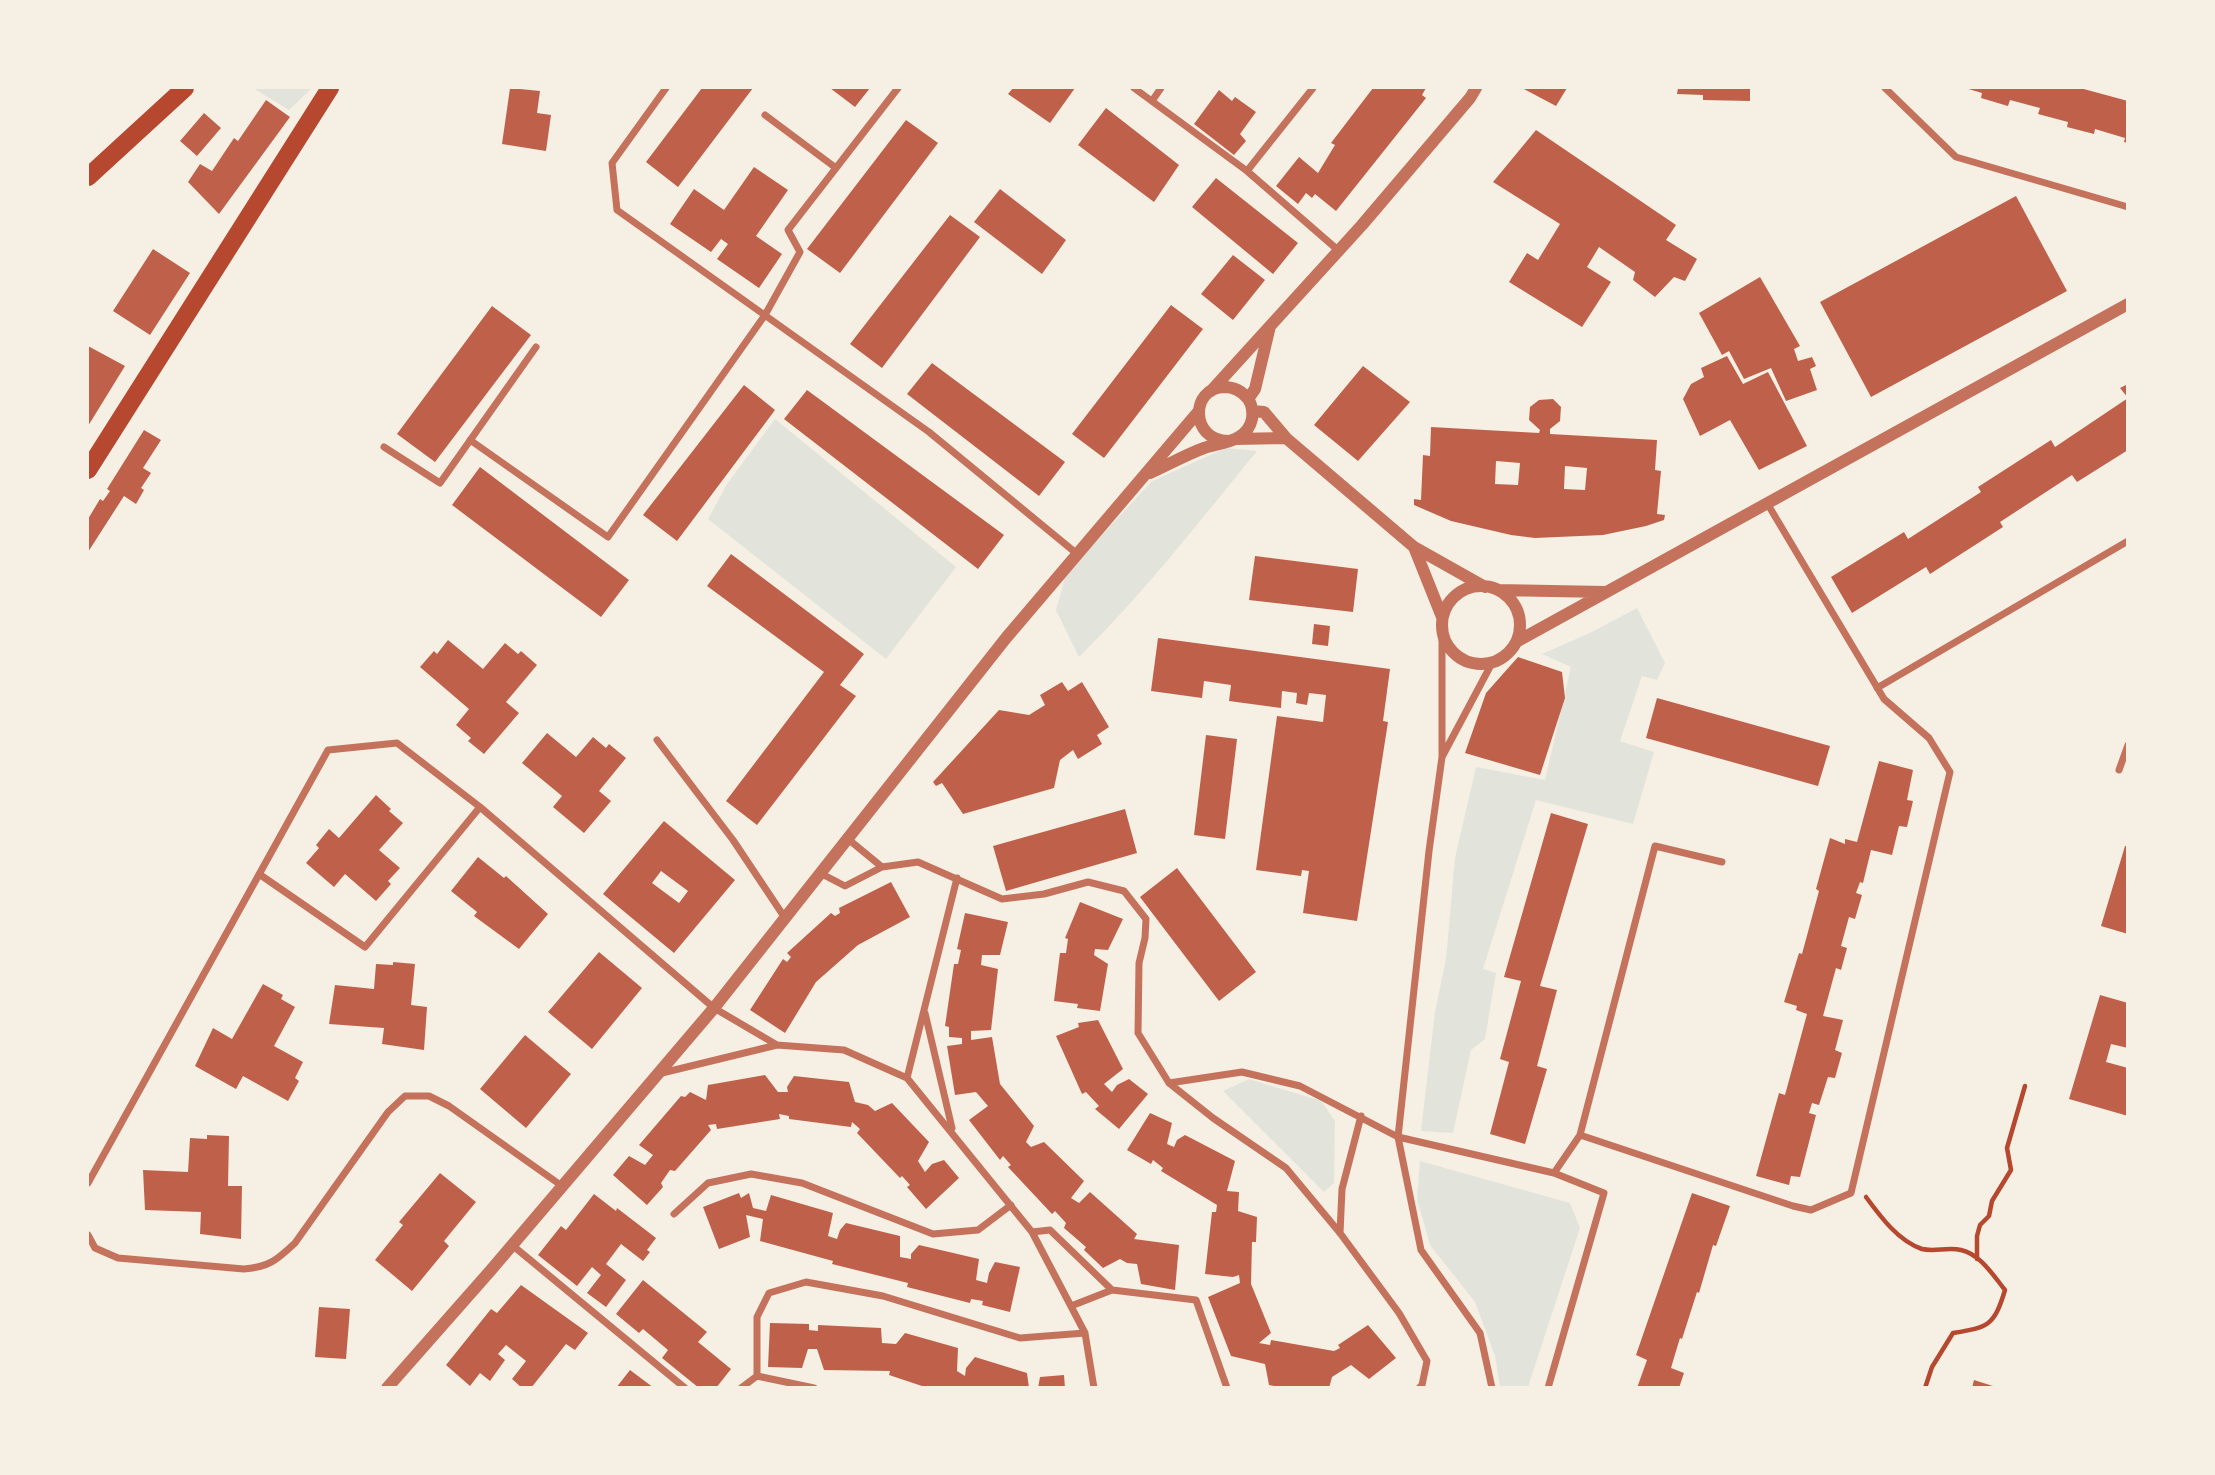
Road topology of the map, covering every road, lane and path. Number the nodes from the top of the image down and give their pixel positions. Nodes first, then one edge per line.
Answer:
1 (185, 88) edge
2 (330, 88) edge
3 (666, 88) edge
4 (898, 88) edge
5 (1135, 88) edge
6 (1161, 88) edge
7 (1313, 88) edge
8 (1476, 88) edge
9 (1885, 88) edge
10 (1152, 101) junction
11 (765, 115) dead end
12 (836, 167) junction
13 (1247, 171) junction
14 (88, 177) edge
15 (2127, 207) edge
16 (1339, 251) junction
17 (2127, 303) edge
18 (765, 315) junction
19 (1271, 323) junction
20 (536, 347) dead end
21 (1211, 391) junction
22 (1250, 405) junction
23 (1199, 411) junction
24 (1286, 438) junction
25 (470, 440) junction
26 (1232, 440) junction
27 (384, 447) dead end
28 (88, 470) edge
29 (1146, 475) junction
30 (1767, 503) junction
31 (2127, 541) edge
32 (1414, 547) junction
33 (1076, 553) junction
34 (1491, 588) junction
35 (1606, 592) junction
36 (1442, 624) junction
37 (1517, 642) junction
38 (1492, 663) junction
39 (1877, 688) junction
40 (657, 740) dead end
41 (2127, 745) edge
42 (1442, 757) junction
43 (2119, 770) dead end
44 (480, 807) junction
45 (848, 839) junction
46 (1722, 862) dead end
47 (882, 867) junction
48 (820, 873) junction
49 (259, 874) junction
50 (957, 878) junction
51 (785, 918) junction
52 (714, 1008) junction
53 (924, 1009) junction
54 (777, 1045) junction
55 (655, 1074) junction
56 (908, 1078) junction
57 (1169, 1083) junction
58 (2025, 1086) dead end
59 (1361, 1116) junction
60 (953, 1132) junction
61 (1580, 1135) junction
62 (1398, 1137) junction
63 (1554, 1173) junction
64 (1853, 1180) junction
65 (88, 1183) edge
66 (562, 1186) junction
67 (1011, 1205) junction
68 (674, 1214) dead end
69 (1032, 1232) junction
70 (1340, 1233) junction
71 (88, 1235) edge
72 (512, 1245) junction
73 (1977, 1259) junction
74 (1112, 1290) junction
75 (1070, 1306) junction
76 (1085, 1333) junction
77 (757, 1376) junction
78 (387, 1387) edge
79 (685, 1388) edge
80 (741, 1388) edge
81 (814, 1388) edge
82 (1094, 1388) edge
83 (1227, 1388) edge
84 (1419, 1388) edge
85 (1492, 1388) edge
86 (1548, 1388) edge
87 (1925, 1388) edge

1 - 14 main road
2 - 28 main road
3 - 18 street
4 - 12 street
5 - 10 street
6 - 10 street
7 - 13 street
8 - 16 street
9 - 15 street
10 - 13 street
11 - 12 street
12 - 18 street
13 - 16 street
16 - 19 street
17 - 30 street
18 - 25 street
18 - 33 street
19 - 21 street
19 - 22 street
20 - 25 street
21 - 22 street
21 - 23 street
22 - 24 street
22 - 26 street
23 - 26 street
23 - 29 street
24 - 26 street
24 - 32 street
25 - 27 street
26 - 29 street
29 - 33 street
30 - 35 street
30 - 39 street
31 - 39 street
32 - 34 street
32 - 36 street
33 - 45 street
34 - 35 street
34 - 36 street
34 - 37 street
35 - 37 street
36 - 38 street
36 - 42 street
37 - 38 street
38 - 42 street
39 - 64 street
40 - 51 street
41 - 43 street
42 - 62 street
44 - 49 street
44 - 49 street
44 - 52 street
45 - 47 street
45 - 48 street
46 - 61 street
47 - 48 street
47 - 50 street
48 - 51 street
49 - 65 street
50 - 53 street
50 - 57 street
51 - 52 street
52 - 54 street
52 - 55 street
53 - 56 street
53 - 60 street
54 - 55 street
54 - 56 street
55 - 66 street
56 - 60 street
57 - 59 street
57 - 70 street
58 - 73 path
59 - 62 street
59 - 70 street
60 - 67 street
61 - 63 street
61 - 64 street
62 - 63 street
62 - 85 street
63 - 86 street
64 - 73 path
66 - 71 street
66 - 72 street
67 - 68 street
67 - 69 street
69 - 74 street
69 - 75 street
70 - 84 street
72 - 78 street
72 - 79 street
73 - 87 path
74 - 75 street
74 - 83 street
75 - 76 street
76 - 77 street
76 - 82 street
77 - 80 street
77 - 81 street

